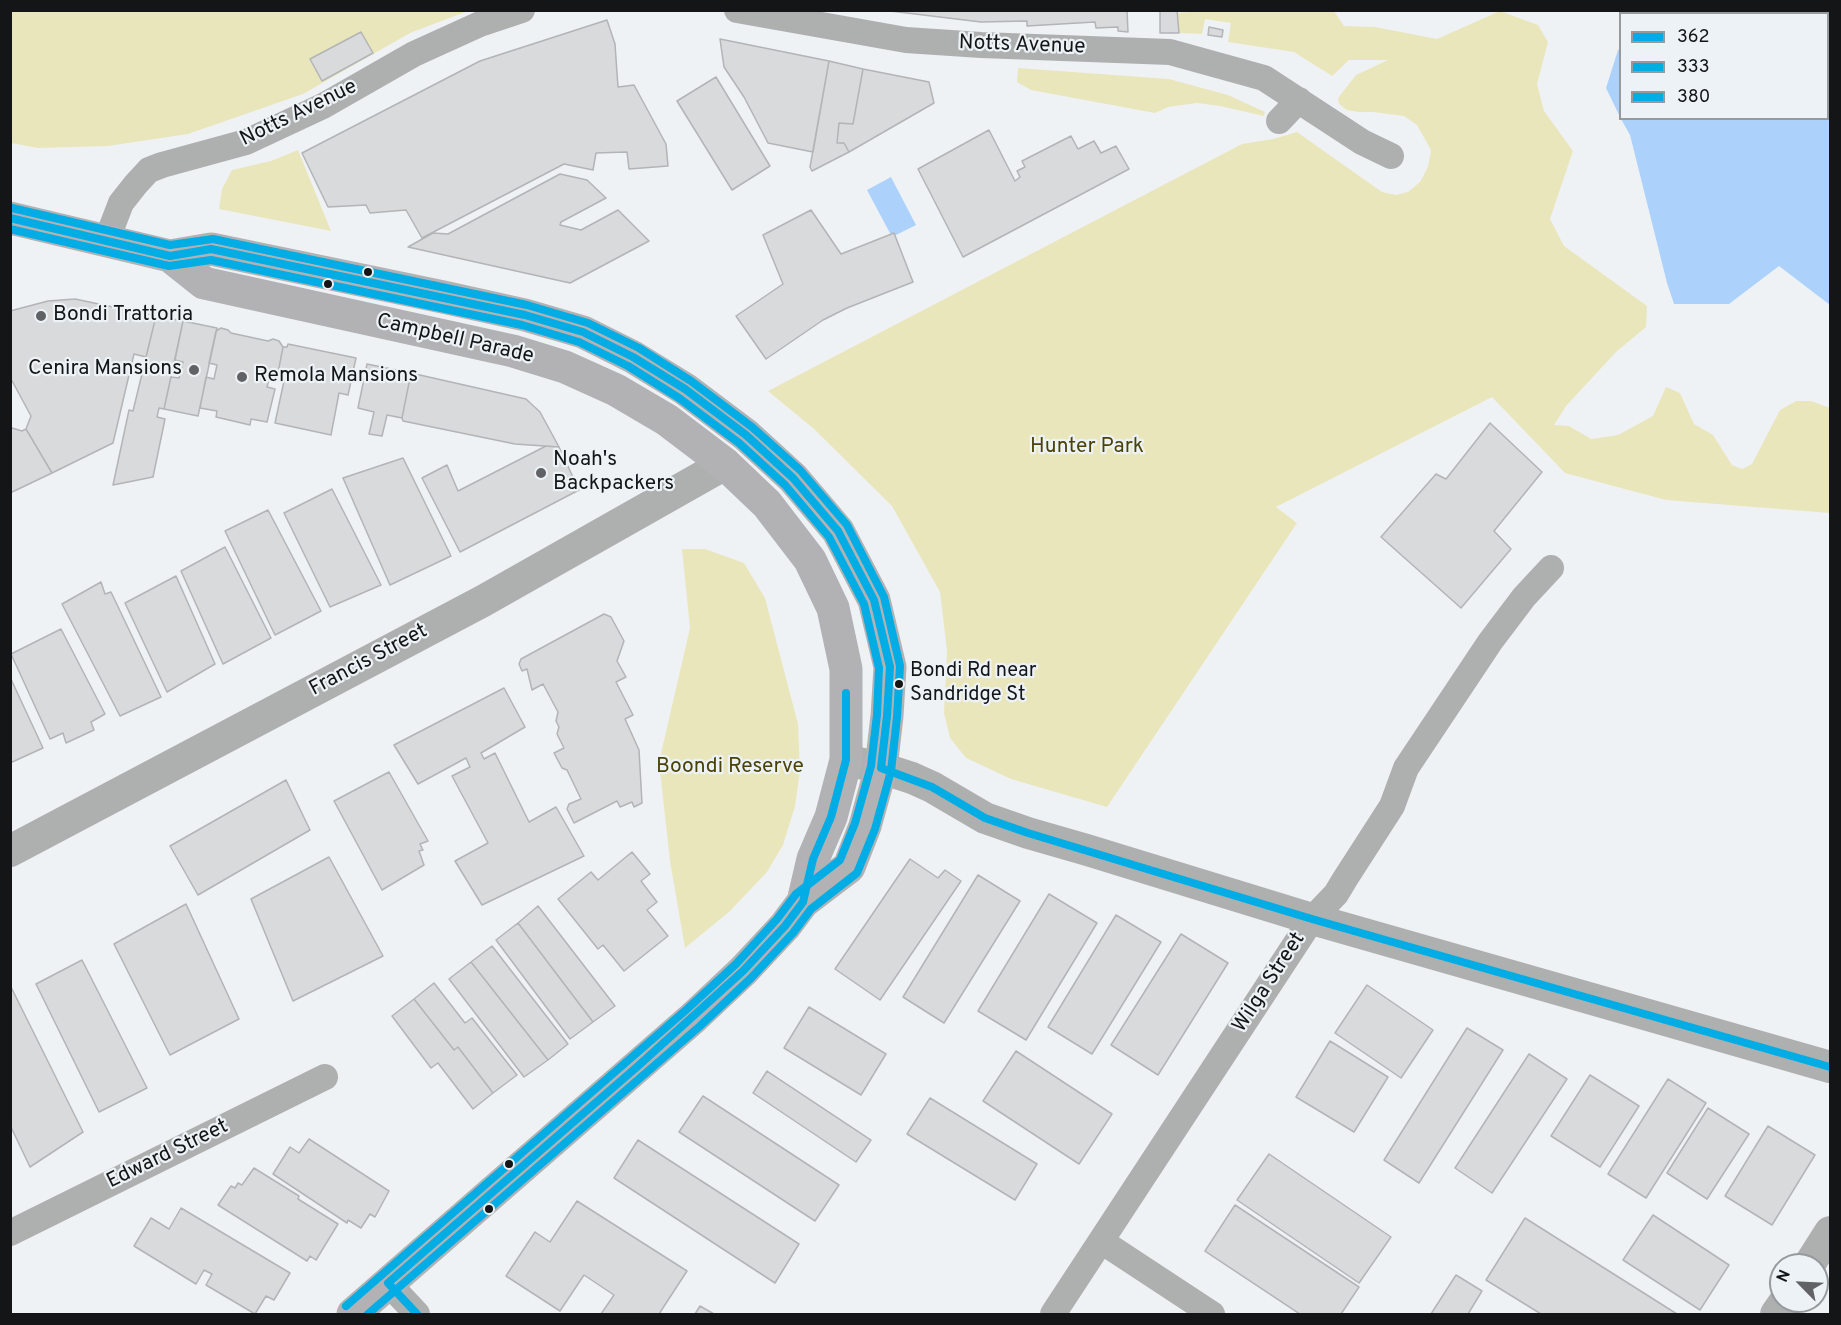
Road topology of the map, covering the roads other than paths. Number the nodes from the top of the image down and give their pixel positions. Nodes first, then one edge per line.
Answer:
1 (522, 10) edge
2 (737, 10) edge
3 (1299, 100) junction
4 (1279, 121) dead end
5 (1391, 156) dead end
6 (10, 218) edge
7 (106, 242) junction
8 (170, 256) junction
9 (725, 464) junction
10 (1551, 568) dead end
11 (846, 760) junction
12 (881, 768) junction
13 (10, 851) edge
14 (802, 902) junction
15 (1312, 919) junction
16 (1830, 1067) edge
17 (325, 1077) dead end
18 (1830, 1232) edge
19 (10, 1233) edge
20 (1101, 1241) junction
21 (1817, 1253) edge
22 (388, 1283) junction
23 (353, 1314) edge
24 (417, 1314) edge
25 (1053, 1314) edge
26 (1212, 1314) edge

1 - 7 street, Notts Avenue
2 - 3 street, Notts Avenue
3 - 4 street
3 - 5 street, Notts Avenue
6 - 7 main road, Campbell Parade
7 - 8 main road, Campbell Parade
8 - 9 main road, Campbell Parade
8 - 12 main road, Campbell Parade
9 - 11 main road, Campbell Parade
9 - 13 street, Francis Street
10 - 15 street, Wilga Street
11 - 12 street
11 - 14 main road, Campbell Parade
12 - 14 main road, Campbell Parade
12 - 15 street
14 - 22 main road
15 - 16 street
15 - 20 street, Wilga Street
17 - 19 street, Edward Street
18 - 21 street
20 - 25 street, Wilga Street
20 - 26 street
22 - 23 main road
22 - 24 street

